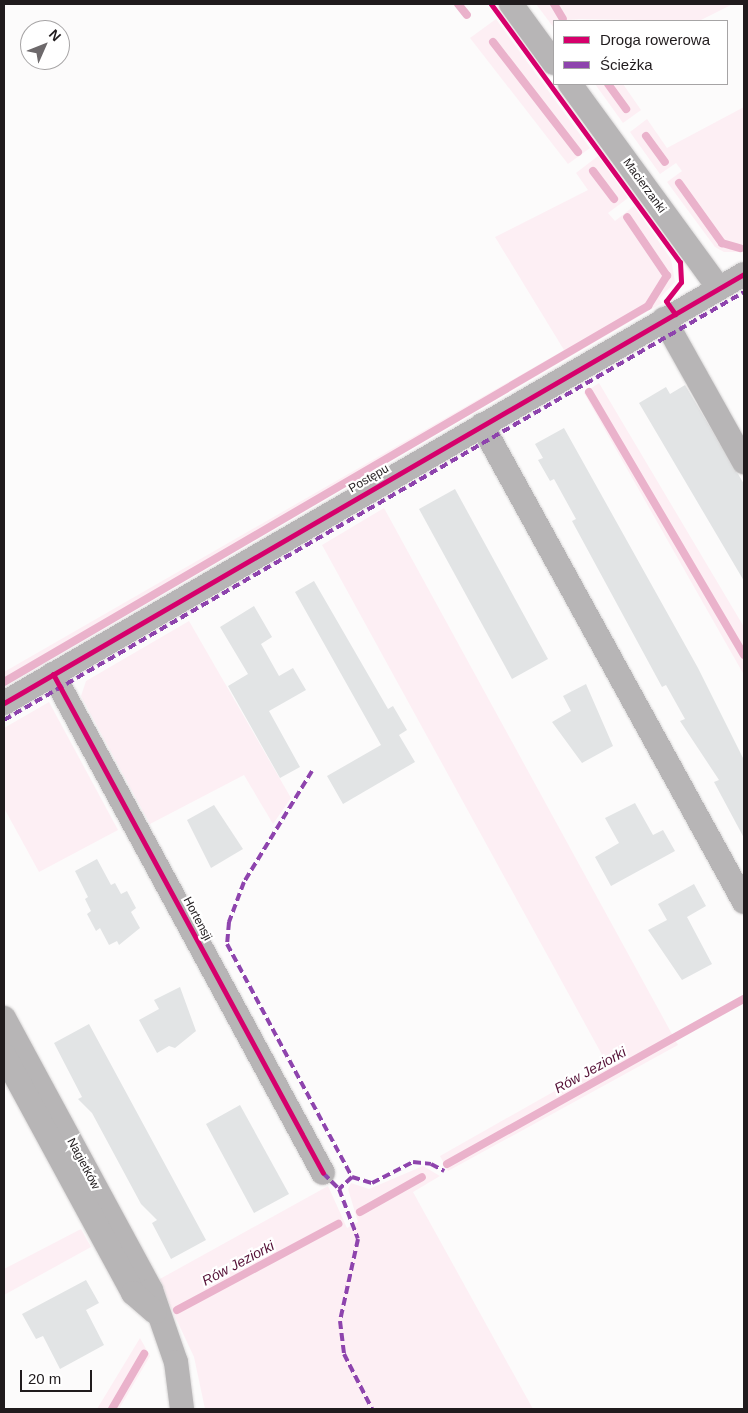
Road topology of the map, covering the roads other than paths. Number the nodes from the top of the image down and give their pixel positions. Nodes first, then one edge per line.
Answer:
1 (511, 4) edge
2 (553, 62) edge
3 (571, 85) edge
4 (744, 274) edge
5 (719, 288) junction
6 (664, 319) junction
7 (482, 425) junction
8 (744, 462) edge
9 (53, 674) junction
10 (4, 703) edge
11 (744, 902) edge
12 (4, 1018) edge
13 (4, 1055) edge
14 (323, 1173) dead end
15 (155, 1312) junction
16 (182, 1409) edge

1 - 2 street
3 - 5 street, Macierzanki
4 - 5 street, Postępu
5 - 6 street, Postępu
6 - 7 street, Postępu
6 - 8 street
7 - 9 street, Postępu
7 - 11 street
9 - 10 street, Postępu
9 - 14 street, Hortensji
12 - 15 street, Nagietków
13 - 15 street, Nagietków
15 - 16 street, Nagietków

